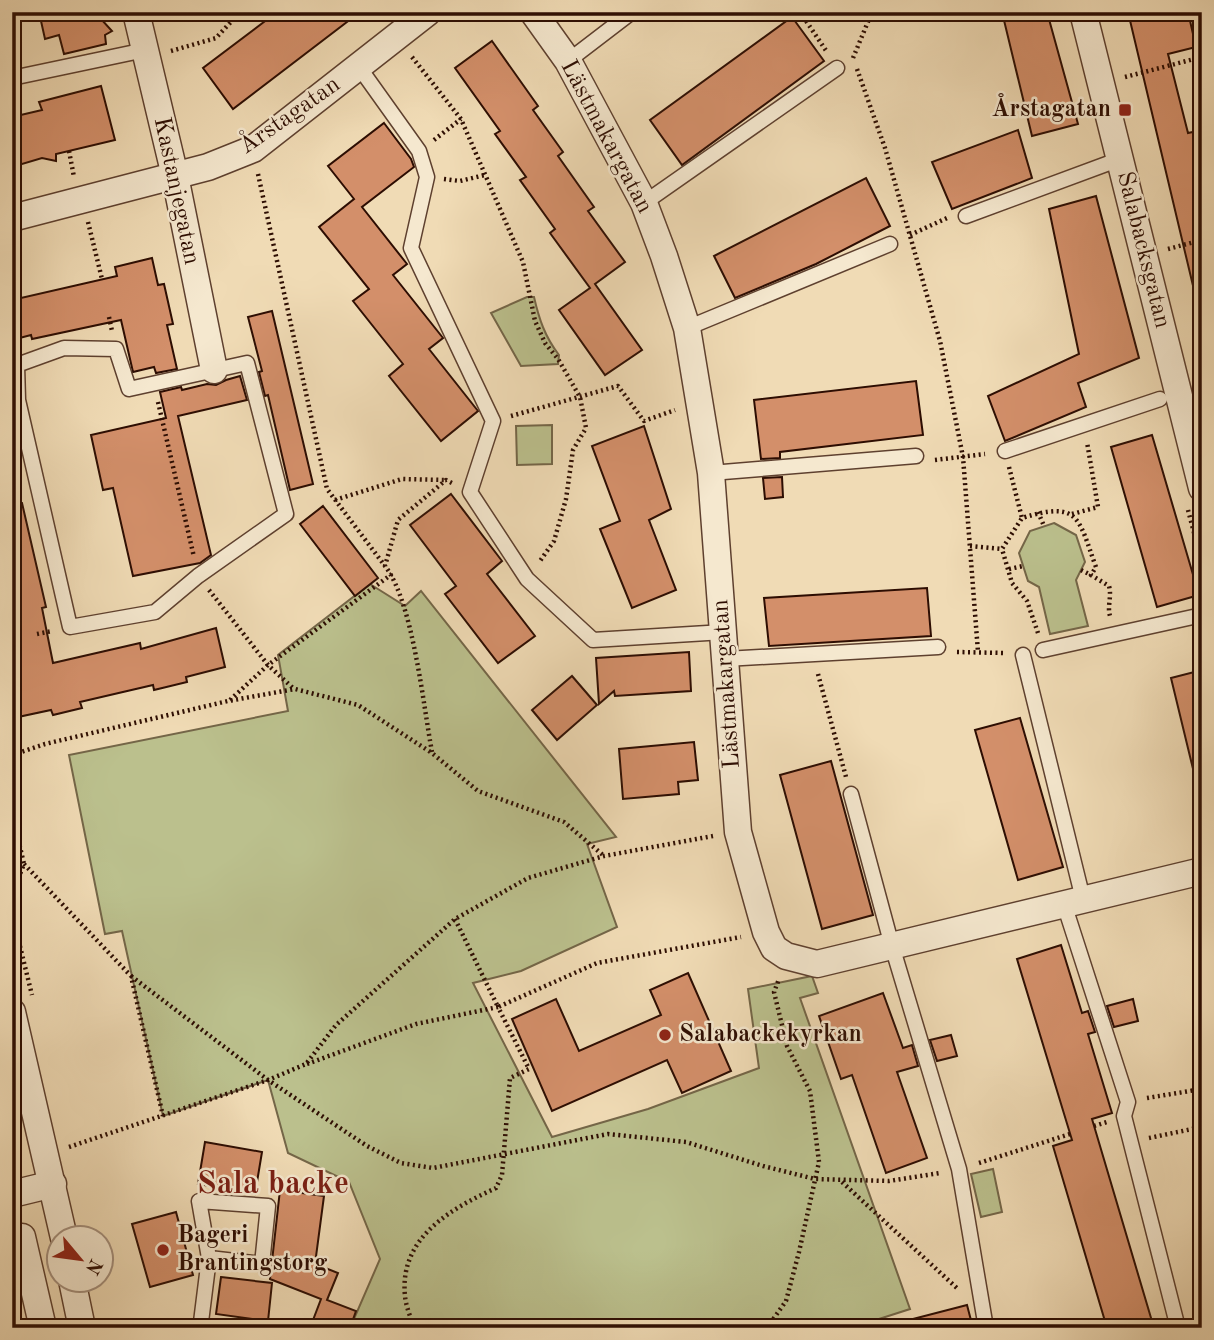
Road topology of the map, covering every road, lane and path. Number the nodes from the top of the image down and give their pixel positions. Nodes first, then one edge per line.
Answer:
1 (136, 12) edge
2 (240, 12) edge
3 (428, 12) edge
4 (533, 12) edge
5 (632, 12) edge
6 (800, 12) edge
7 (872, 12) edge
8 (1083, 12) edge
9 (396, 37) junction
10 (146, 54) junction
11 (1202, 57) edge
12 (853, 58) junction
13 (568, 61) junction
14 (359, 67) junction
15 (837, 68) junction
16 (12, 78) edge
17 (1118, 79) dead end
18 (461, 119) junction
19 (253, 149) junction
20 (419, 150) junction
21 (1120, 159) junction
22 (485, 175) junction
23 (175, 176) junction
24 (427, 177) junction
25 (82, 200) junction
26 (644, 204) junction
27 (966, 216) joint
28 (12, 218) edge
29 (911, 235) junction
30 (1202, 240) edge
31 (890, 244) joint
32 (1160, 250) dead end
33 (102, 279) dead end
34 (687, 328) junction
35 (214, 370) junction
36 (154, 384) junction
37 (580, 397) junction
38 (1160, 399) dead end
39 (699, 402) junction
40 (493, 421) junction
41 (1084, 424) junction
42 (1005, 451) junction
43 (916, 456) joint
44 (963, 457) junction
45 (711, 473) junction
46 (446, 480) junction
47 (1202, 488) edge
48 (470, 492) junction
49 (335, 500) junction
50 (1038, 512) junction
51 (1072, 514) junction
52 (1022, 517) junction
53 (1044, 526) dead end
54 (970, 546) junction
55 (1002, 549) junction
56 (385, 565) junction
57 (1023, 566) dead end
58 (1009, 569) junction
59 (1081, 570) dead end
60 (392, 574) junction
61 (1091, 575) junction
62 (198, 576) junction
63 (527, 579) junction
64 (1202, 615) edge
65 (724, 632) junction
66 (1116, 634) junction
67 (938, 647) joint
68 (1043, 650) joint
69 (978, 652) junction
70 (813, 654) junction
71 (1023, 655) joint
72 (726, 659) junction
73 (268, 665) junction
74 (295, 689) junction
75 (228, 701) junction
76 (432, 753) junction
77 (12, 755) edge
78 (851, 794) joint
79 (12, 813) edge
80 (738, 832) junction
81 (604, 856) junction
82 (24, 863) junction
83 (1202, 871) edge
84 (12, 894) edge
85 (1074, 902) junction
86 (455, 919) junction
87 (766, 932) junction
88 (892, 946) junction
89 (786, 956) junction
90 (131, 976) junction
91 (498, 1007) junction
92 (12, 1012) edge
93 (306, 1064) junction
94 (268, 1080) junction
95 (1202, 1090) edge
96 (1128, 1102) junction
97 (163, 1116) junction
98 (1202, 1130) edge
99 (1070, 1134) dead end
100 (1131, 1141) junction
101 (46, 1154) junction
102 (504, 1154) junction
103 (959, 1169) junction
104 (815, 1179) junction
105 (842, 1181) junction
106 (53, 1184) junction
107 (12, 1194) edge
108 (61, 1224) edge
109 (12, 1239) edge
110 (209, 1258) junction
111 (75, 1294) edge
112 (984, 1312) junction
113 (43, 1328) edge
114 (82, 1328) edge
115 (204, 1328) edge
116 (414, 1328) edge
117 (768, 1328) edge
118 (986, 1328) edge
119 (1178, 1328) edge

1 - 10 street, Kastanjegatan
2 - 10 path
3 - 9 street, Årstagatan
4 - 13 street, Lästmakargatan
5 - 13 lane
6 - 15 path
7 - 12 path
8 - 21 street, Salabacksgatan
9 - 14 street, Årstagatan
9 - 18 path
10 - 16 lane
10 - 23 street, Kastanjegatan
11 - 17 path
12 - 15 path
12 - 29 path
13 - 26 street, Lästmakargatan
14 - 19 street, Årstagatan
14 - 20 lane
15 - 26 lane
18 - 20 path
18 - 22 path
19 - 23 street, Årstagatan
19 - 49 path
20 - 24 lane
21 - 27 lane
21 - 47 street, Salabacksgatan
22 - 24 path
22 - 37 path
23 - 25 street, Årstagatan
23 - 35 street, Kastanjegatan
24 - 40 lane
25 - 28 street, Årstagatan
25 - 33 path
26 - 34 street, Lästmakargatan
27 - 29 path
29 - 31 path
29 - 44 path
30 - 32 path
31 - 34 lane
34 - 39 street, Lästmakargatan
35 - 36 lane
35 - 62 lane
36 - 62 path
36 - 62 lane
37 - 39 path
37 - 40 path
37 - 63 path
38 - 41 lane
39 - 45 street, Lästmakargatan
40 - 48 lane
41 - 42 lane
41 - 51 path
42 - 44 path
42 - 52 path
43 - 44 path
43 - 45 lane
44 - 54 path
45 - 65 street, Lästmakargatan
46 - 48 path
46 - 49 path
46 - 56 path
48 - 63 lane
49 - 56 path
50 - 51 path
50 - 52 path
50 - 53 path
51 - 61 path
52 - 55 path
54 - 55 path
54 - 69 path
55 - 58 path
56 - 60 path
57 - 58 path
58 - 68 path
59 - 61 path
60 - 73 path
60 - 76 path
61 - 66 path
62 - 73 path
63 - 65 lane
64 - 66 lane
65 - 72 street, Lästmakargatan
66 - 68 lane
67 - 69 path
67 - 70 lane
69 - 71 path
70 - 72 lane
70 - 78 path
71 - 85 lane
72 - 80 street, Lästmakargatan
73 - 74 path
73 - 75 path
74 - 75 path
74 - 76 path
75 - 77 path
76 - 81 path
78 - 88 lane
79 - 82 path
80 - 81 path
80 - 87 street, Lästmakargatan
81 - 86 path
82 - 84 path
82 - 90 path
83 - 85 street
85 - 88 street
85 - 96 lane
86 - 91 path
86 - 93 path
87 - 89 street, Lästmakargatan
87 - 91 path
88 - 89 street
88 - 103 lane
89 - 104 path
90 - 94 path
90 - 97 path
91 - 93 path
91 - 102 path
92 - 101 street
93 - 94 path
94 - 97 path
94 - 102 path
95 - 96 path
96 - 100 lane
97 - 101 path
98 - 100 path
99 - 103 path
100 - 119 lane
101 - 106 street
102 - 104 path
102 - 116 path
103 - 105 path
103 - 112 lane
104 - 105 path
104 - 117 path
105 - 112 path
106 - 107 street
106 - 108 street
109 - 113 street
110 - 110 lane
110 - 115 lane
111 - 114 street
112 - 118 lane

